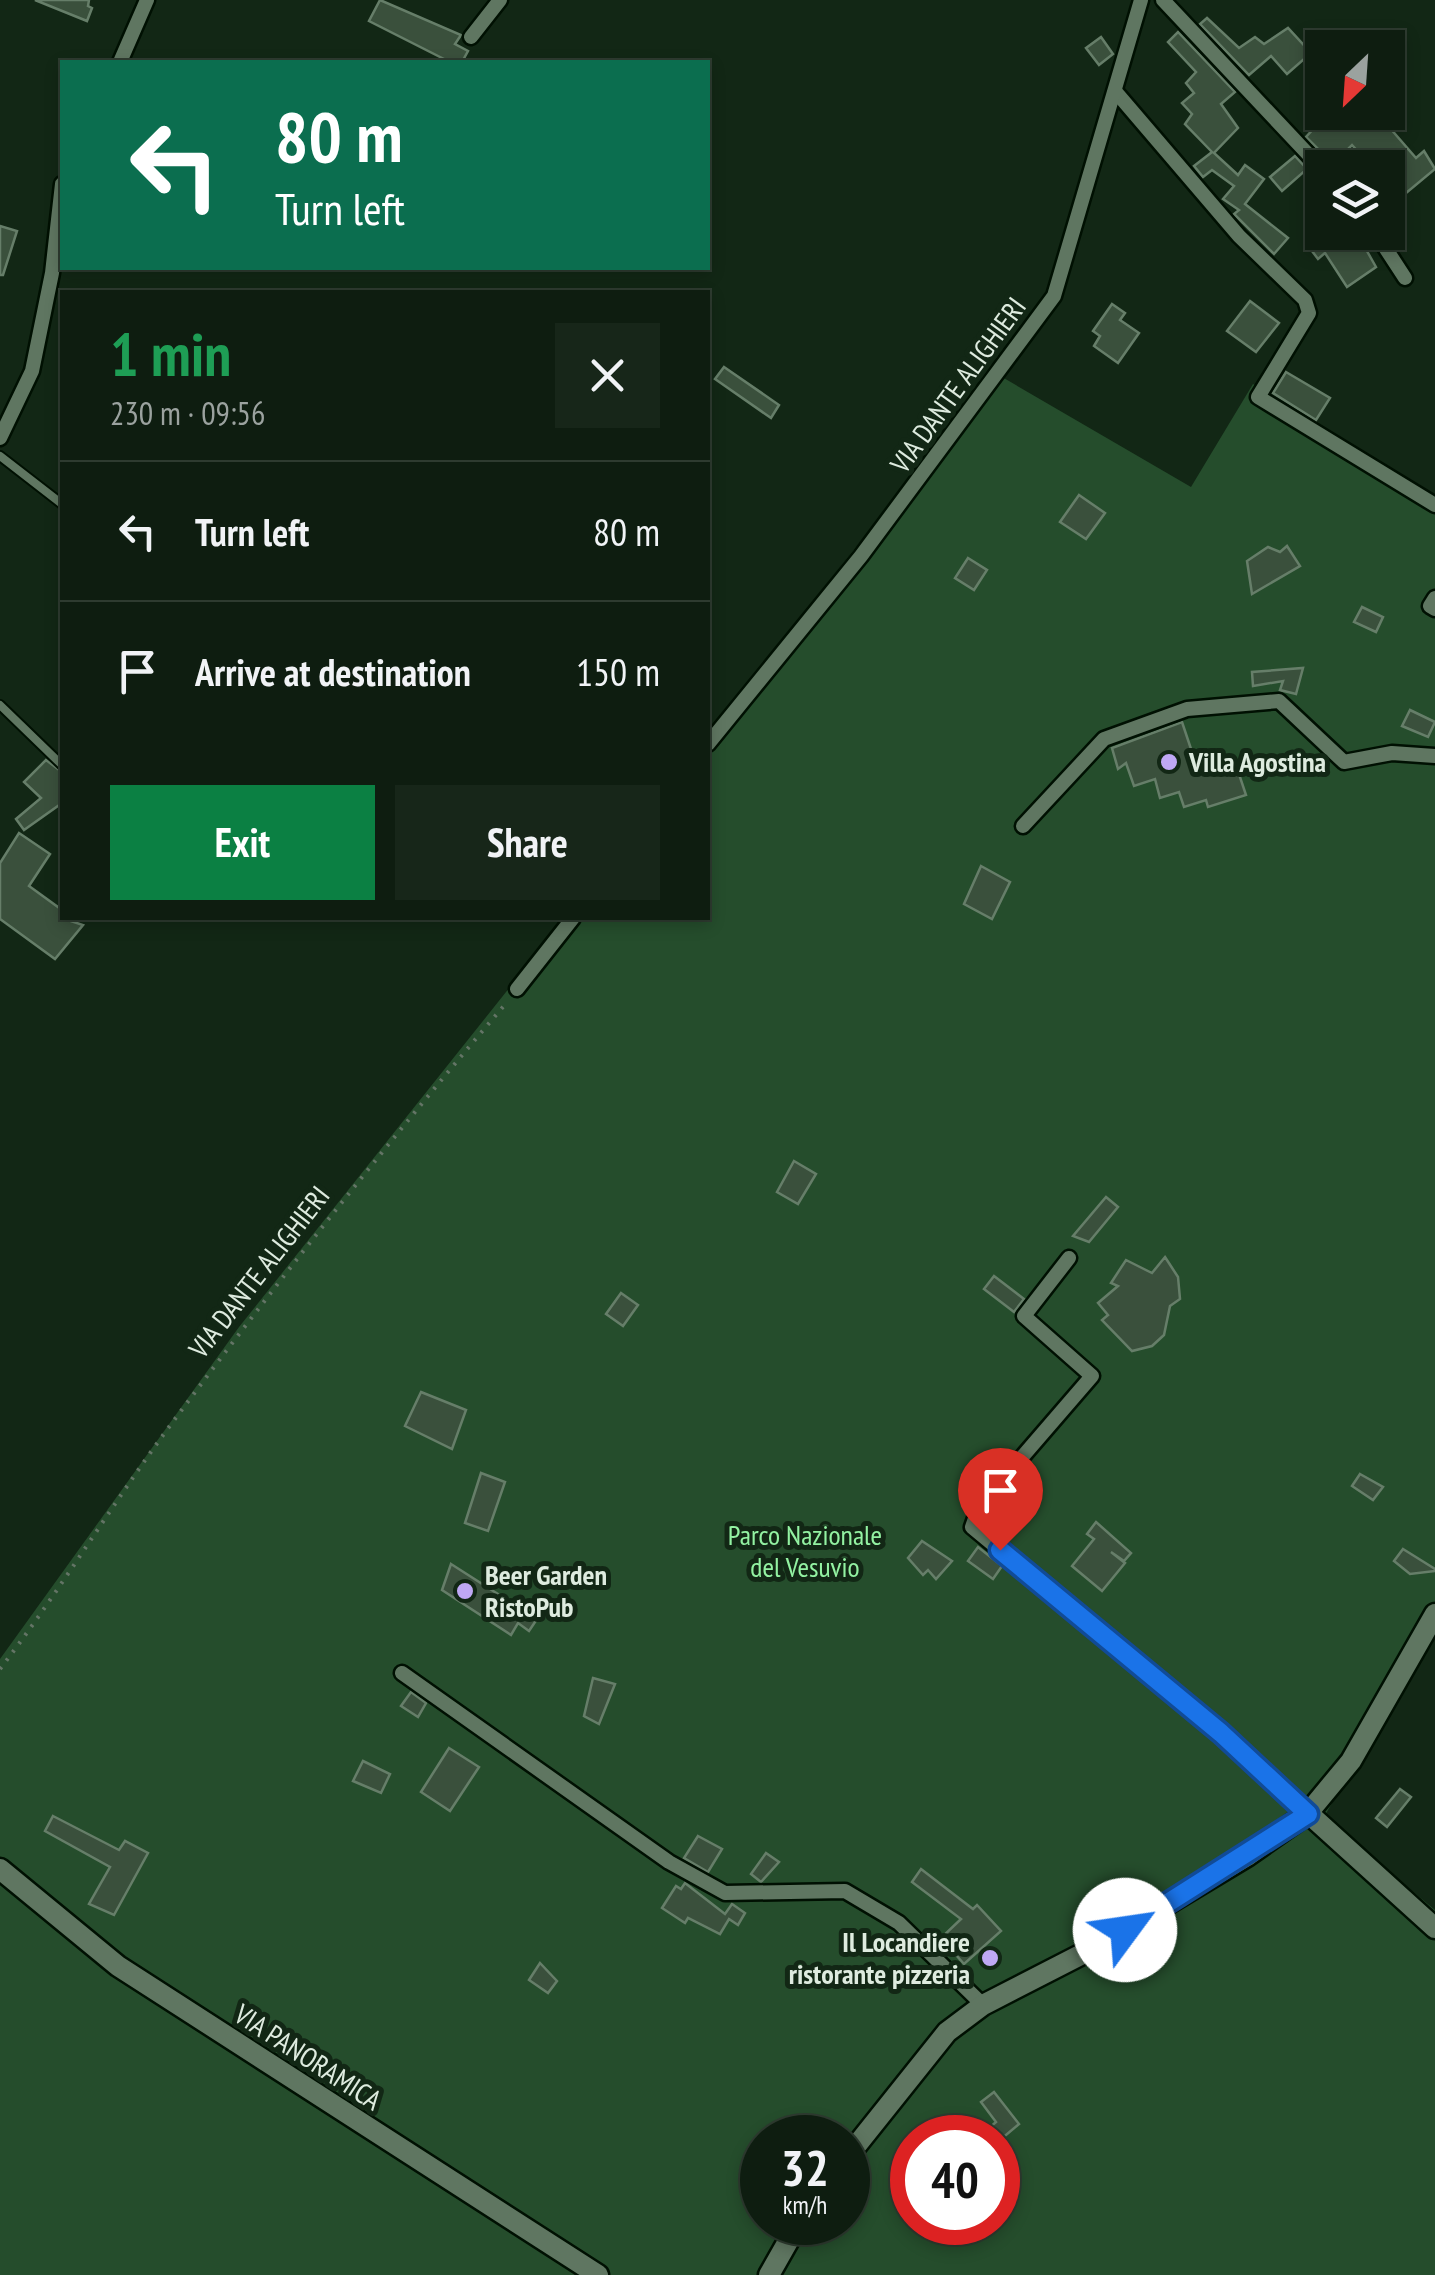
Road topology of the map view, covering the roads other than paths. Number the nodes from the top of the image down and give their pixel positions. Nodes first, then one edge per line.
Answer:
1 (146, 0) edge
2 (500, 0) edge
3 (1140, 0) edge
4 (1163, 0) edge
5 (472, 38) dead end
6 (121, 60) edge
7 (1115, 91) junction
8 (1305, 151) edge
9 (60, 202) edge
10 (1387, 250) edge
11 (1405, 278) dead end
12 (0, 438) edge
13 (0, 456) edge
14 (60, 502) edge
15 (1435, 505) edge
16 (1435, 598) edge
17 (1435, 609) edge
18 (0, 705) edge
19 (710, 742) edge
20 (1435, 756) edge
21 (60, 763) edge
22 (1023, 826) dead end
23 (571, 920) edge
24 (518, 990) road end
25 (1069, 1258) dead end
26 (1435, 1614) edge
27 (402, 1672) dead end
28 (1308, 1814) junction
29 (0, 1869) edge
30 (1435, 1928) edge
31 (983, 2004) junction
32 (870, 2128) edge
33 (786, 2245) edge
34 (598, 2275) edge
35 (769, 2275) edge

1 - 6 street
2 - 5 street
3 - 7 street, VIA DANTE ALIGHIERI
4 - 8 street
7 - 15 street
7 - 19 street, VIA DANTE ALIGHIERI
9 - 12 street
10 - 11 street
13 - 14 lane
16 - 17 street
18 - 21 lane
20 - 22 street
23 - 24 street
25 - 28 street
26 - 28 street
27 - 31 street
28 - 30 street
28 - 31 street
29 - 34 street, VIA PANORAMICA
31 - 32 street
33 - 35 street

